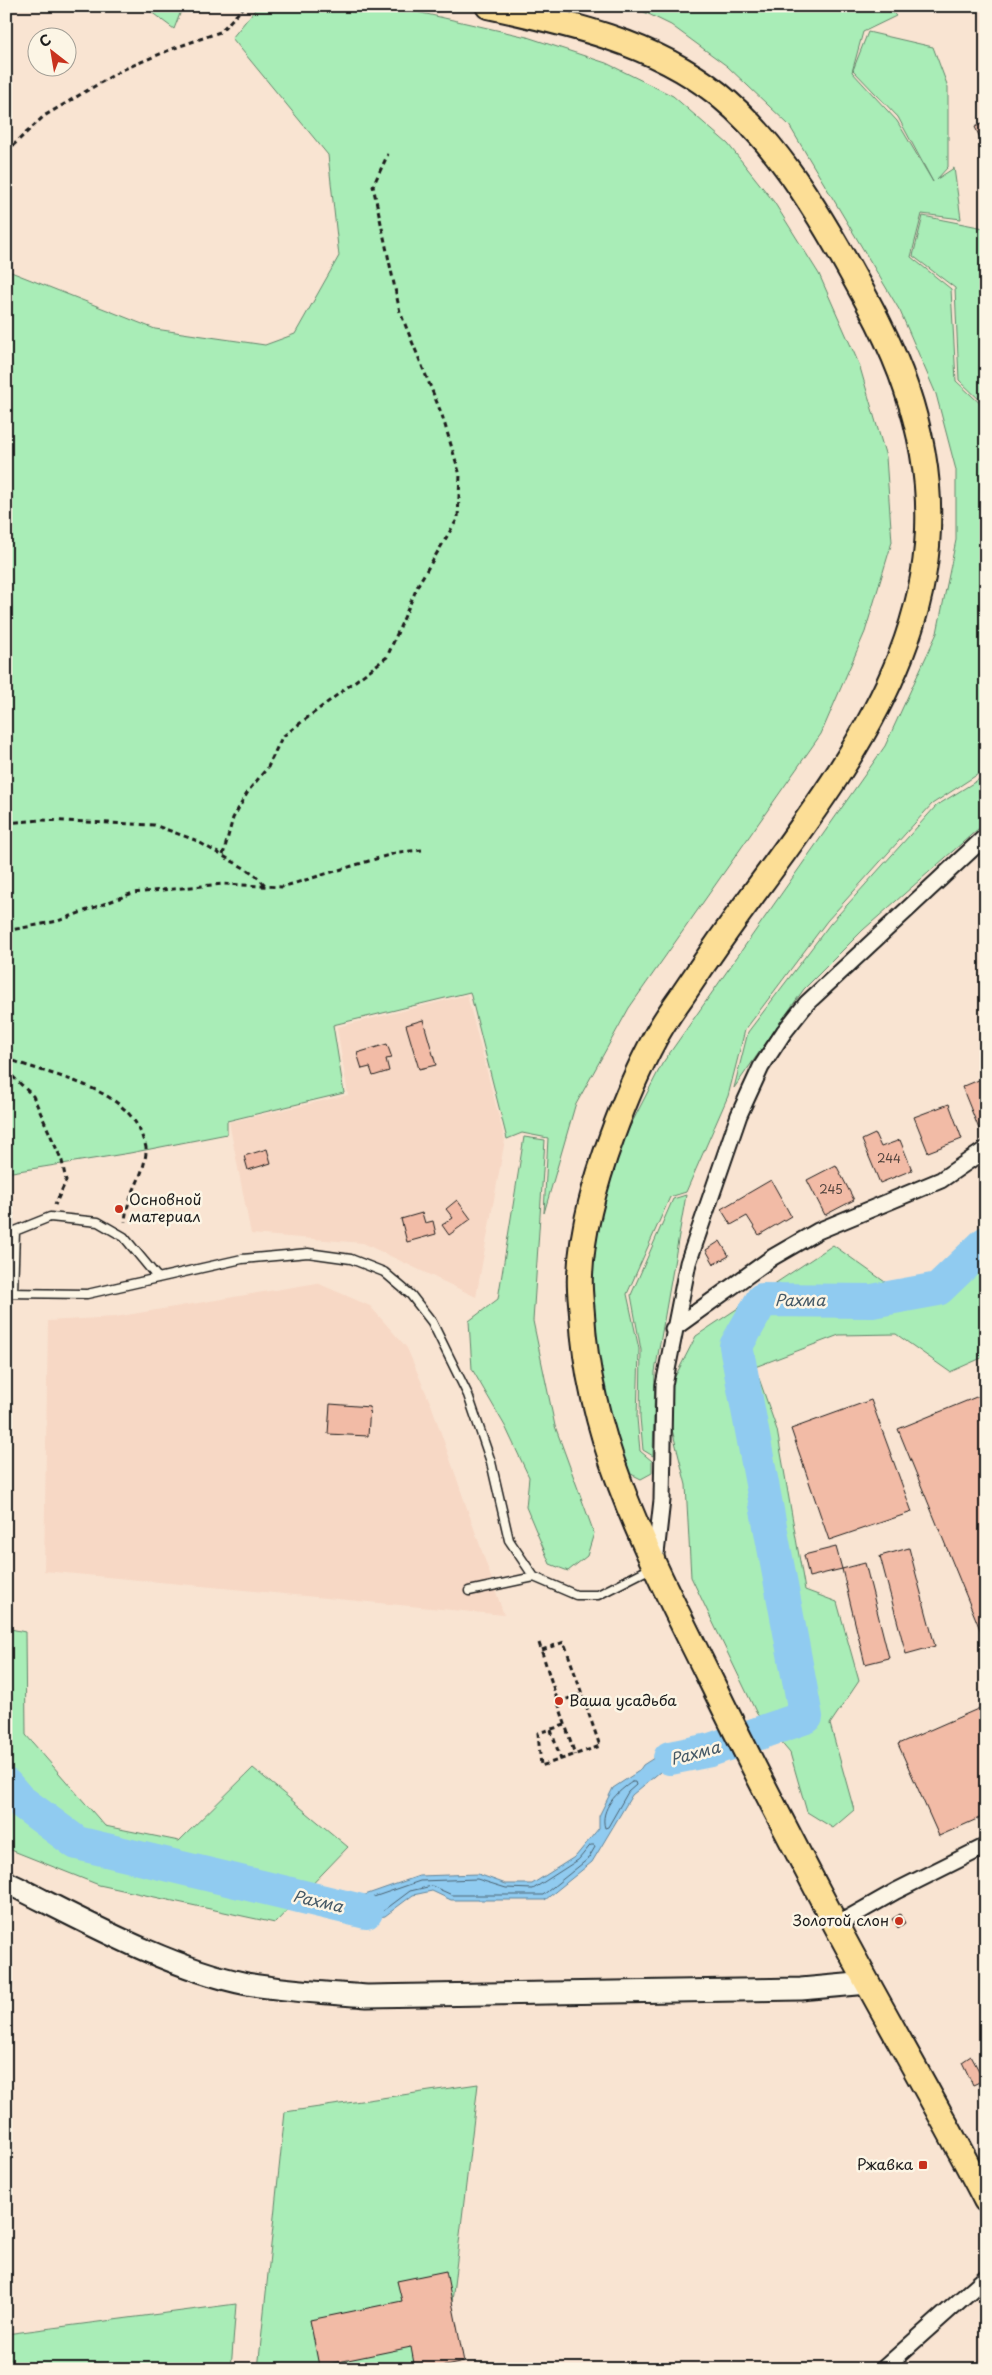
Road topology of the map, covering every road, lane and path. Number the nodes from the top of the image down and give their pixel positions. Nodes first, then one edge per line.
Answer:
1 (245, 6) edge
2 (488, 6) edge
3 (6, 152) edge
4 (388, 154) dead end
5 (6, 823) edge
6 (986, 836) edge
7 (422, 850) dead end
8 (223, 855) junction
9 (266, 886) junction
10 (6, 931) edge
11 (6, 1058) edge
12 (6, 1070) edge
13 (986, 1149) edge
14 (50, 1217) junction
15 (124, 1237) junction
16 (158, 1278) junction
17 (10, 1293) edge
18 (673, 1329) junction
19 (654, 1566) junction
20 (534, 1577) junction
21 (469, 1591) dead end
22 (539, 1643) dead end
23 (542, 1650) junction
24 (582, 1694) junction
25 (558, 1702) junction
26 (565, 1725) junction
27 (551, 1730) junction
28 (575, 1755) junction
29 (560, 1760) junction
30 (986, 1846) edge
31 (6, 1882) edge
32 (836, 1925) junction
33 (868, 1983) junction
34 (986, 2200) edge
35 (986, 2277) edge
36 (883, 2369) edge

1 - 3 path
2 - 19 main road
4 - 8 path
5 - 8 path
6 - 18 street
7 - 9 path
8 - 9 path
9 - 10 path
11 - 15 path
12 - 14 path
13 - 18 street
14 - 15 lane
14 - 17 lane
15 - 16 lane
16 - 17 lane
16 - 20 lane
18 - 19 street
19 - 20 lane
19 - 32 main road
20 - 21 lane
22 - 23 path
23 - 24 path
23 - 25 path
24 - 25 path
24 - 28 path
25 - 26 path
26 - 27 path
26 - 28 path
27 - 29 path
27 - 29 path
28 - 29 path
30 - 32 street
31 - 33 street
32 - 33 main road
33 - 34 main road
35 - 36 street

